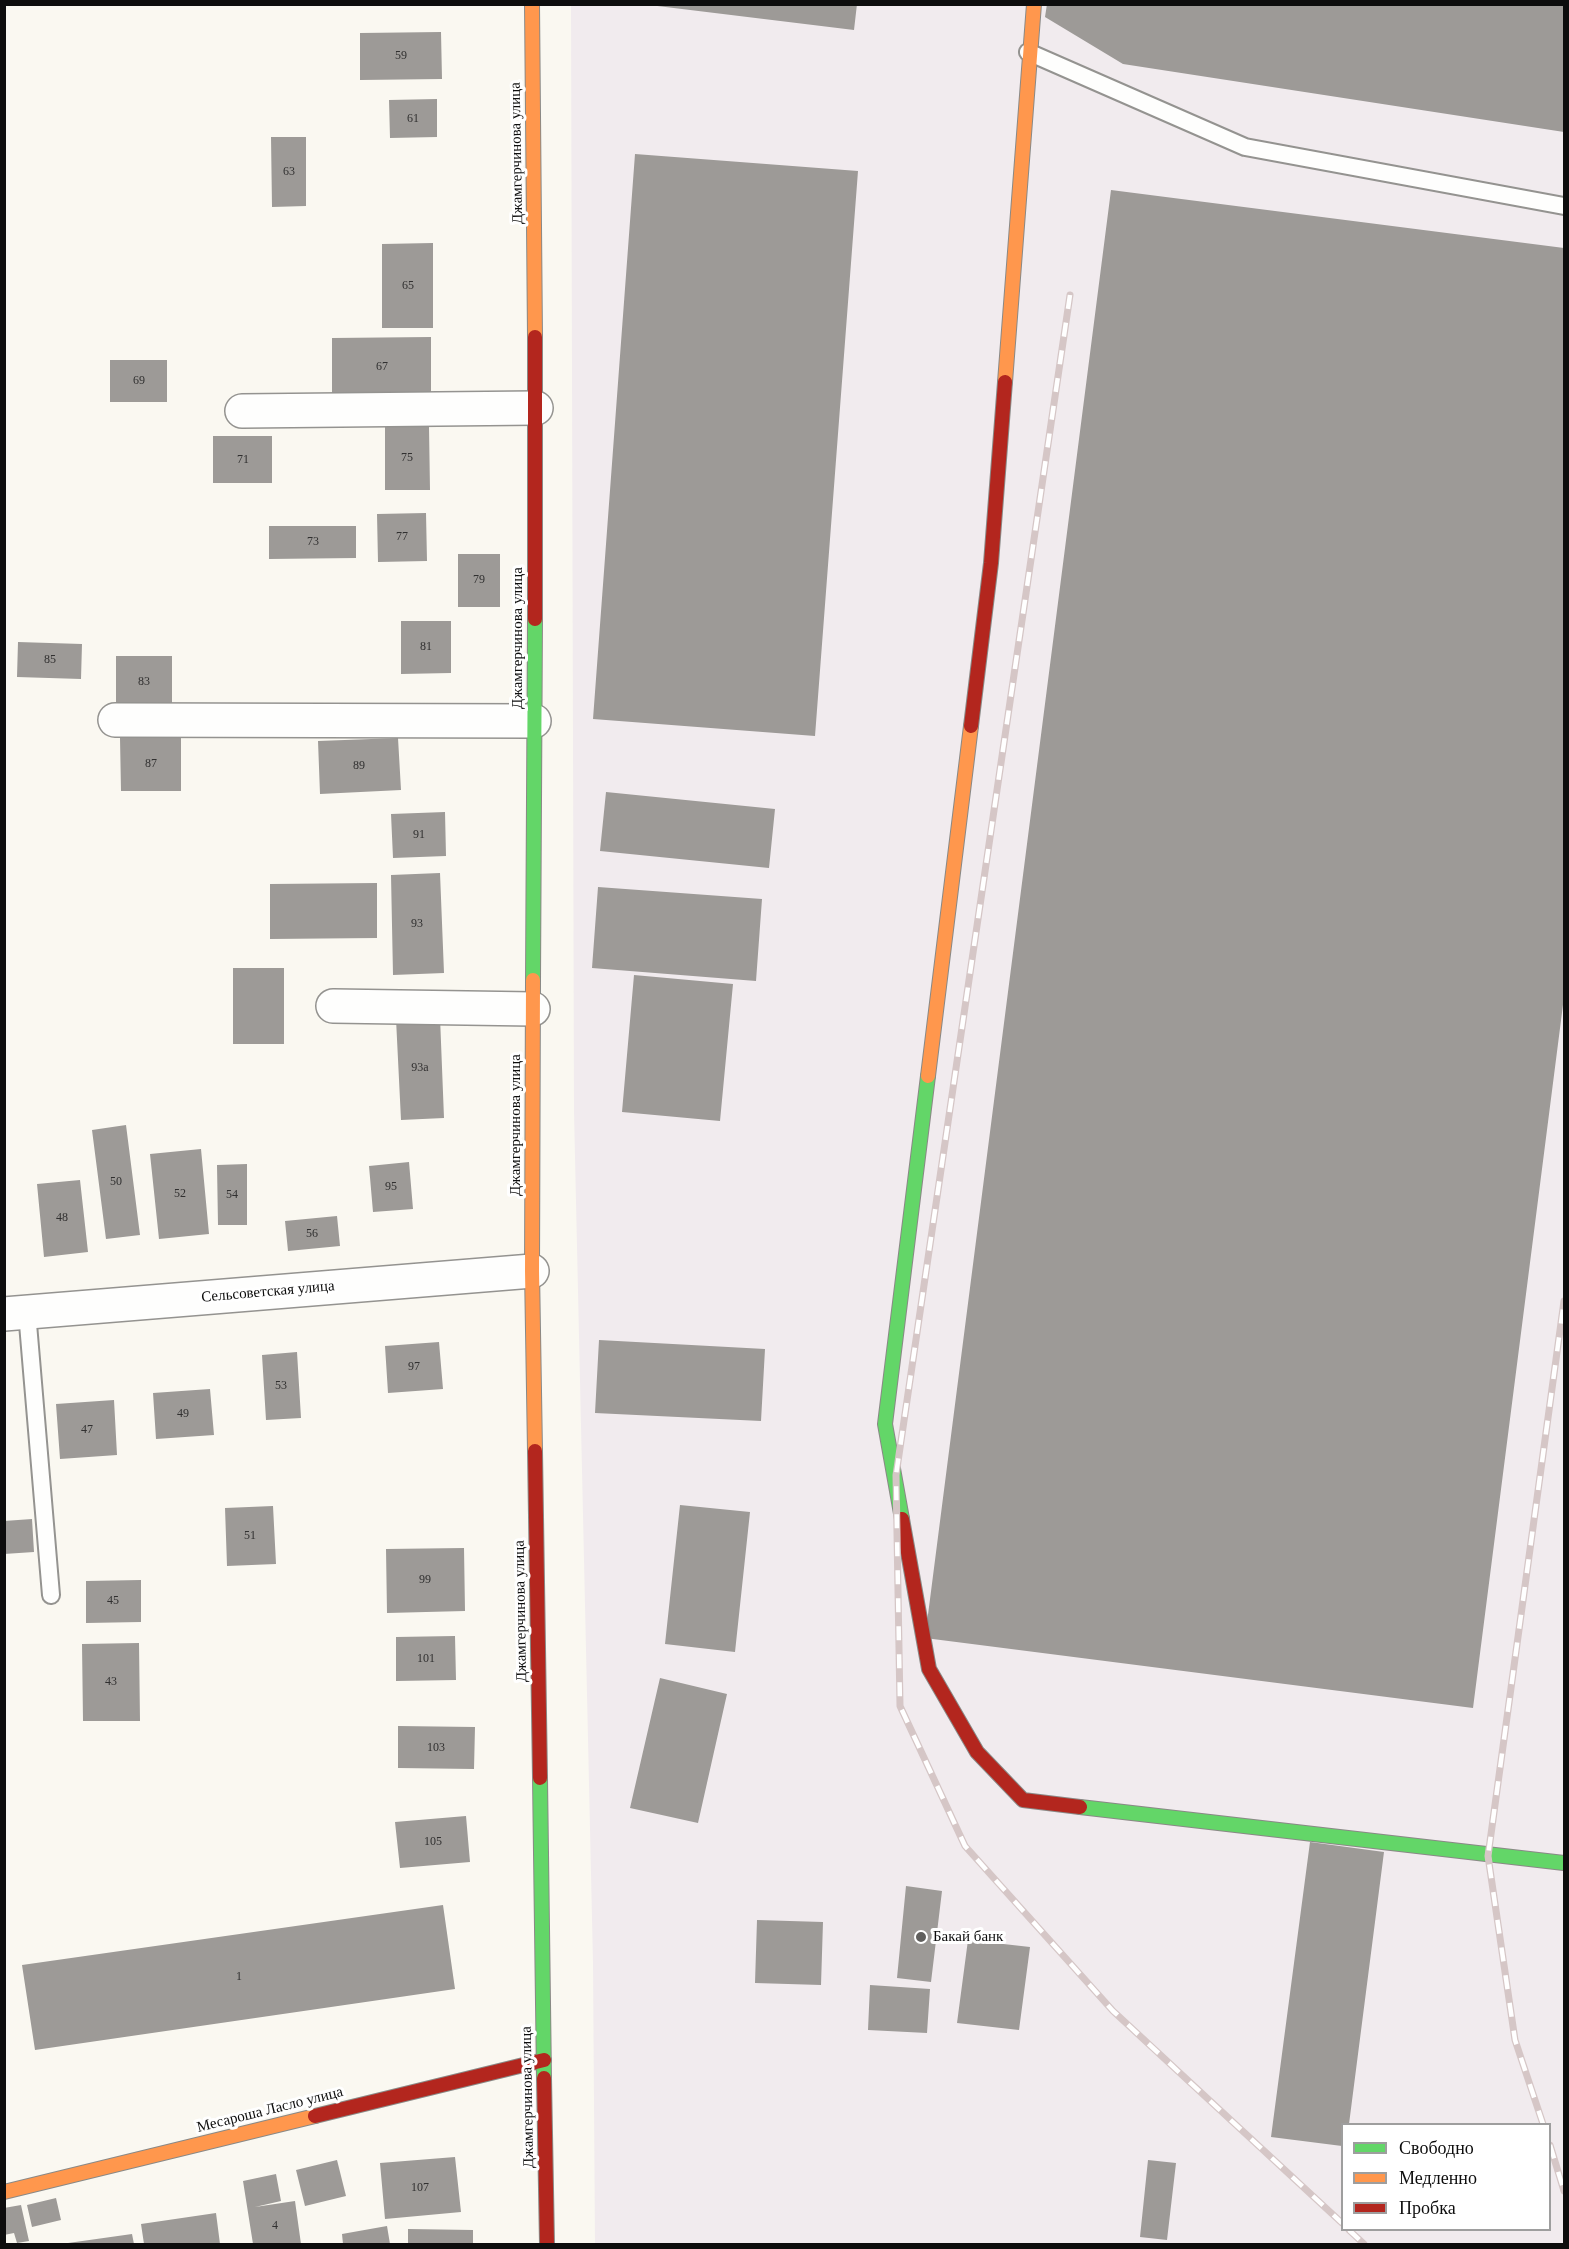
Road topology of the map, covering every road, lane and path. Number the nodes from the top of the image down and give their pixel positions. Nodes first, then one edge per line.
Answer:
1 (532, 4) edge
2 (1034, 4) edge
3 (1028, 52) junction
4 (1564, 206) edge
5 (536, 408) junction
6 (242, 411) dead end
7 (115, 720) dead end
8 (534, 721) junction
9 (333, 1006) dead end
10 (533, 1009) junction
11 (532, 1271) junction
12 (16, 1313) edge
13 (51, 1595) dead end
14 (1564, 1863) edge
15 (544, 2060) junction
16 (4, 2192) edge
17 (547, 2244) edge

1 - 5 street, Джамгерчинова улица
2 - 3 street
3 - 4 lane
3 - 14 street
5 - 6 street
5 - 8 street, Джамгерчинова улица
7 - 8 street
8 - 10 street, Джамгерчинова улица
9 - 10 street
10 - 11 street, Джамгерчинова улица
11 - 12 street, Сельсоветская улица
11 - 15 street, Джамгерчинова улица
12 - 13 lane
15 - 16 street, Месароша Ласло улица
15 - 17 street, Джамгерчинова улица

